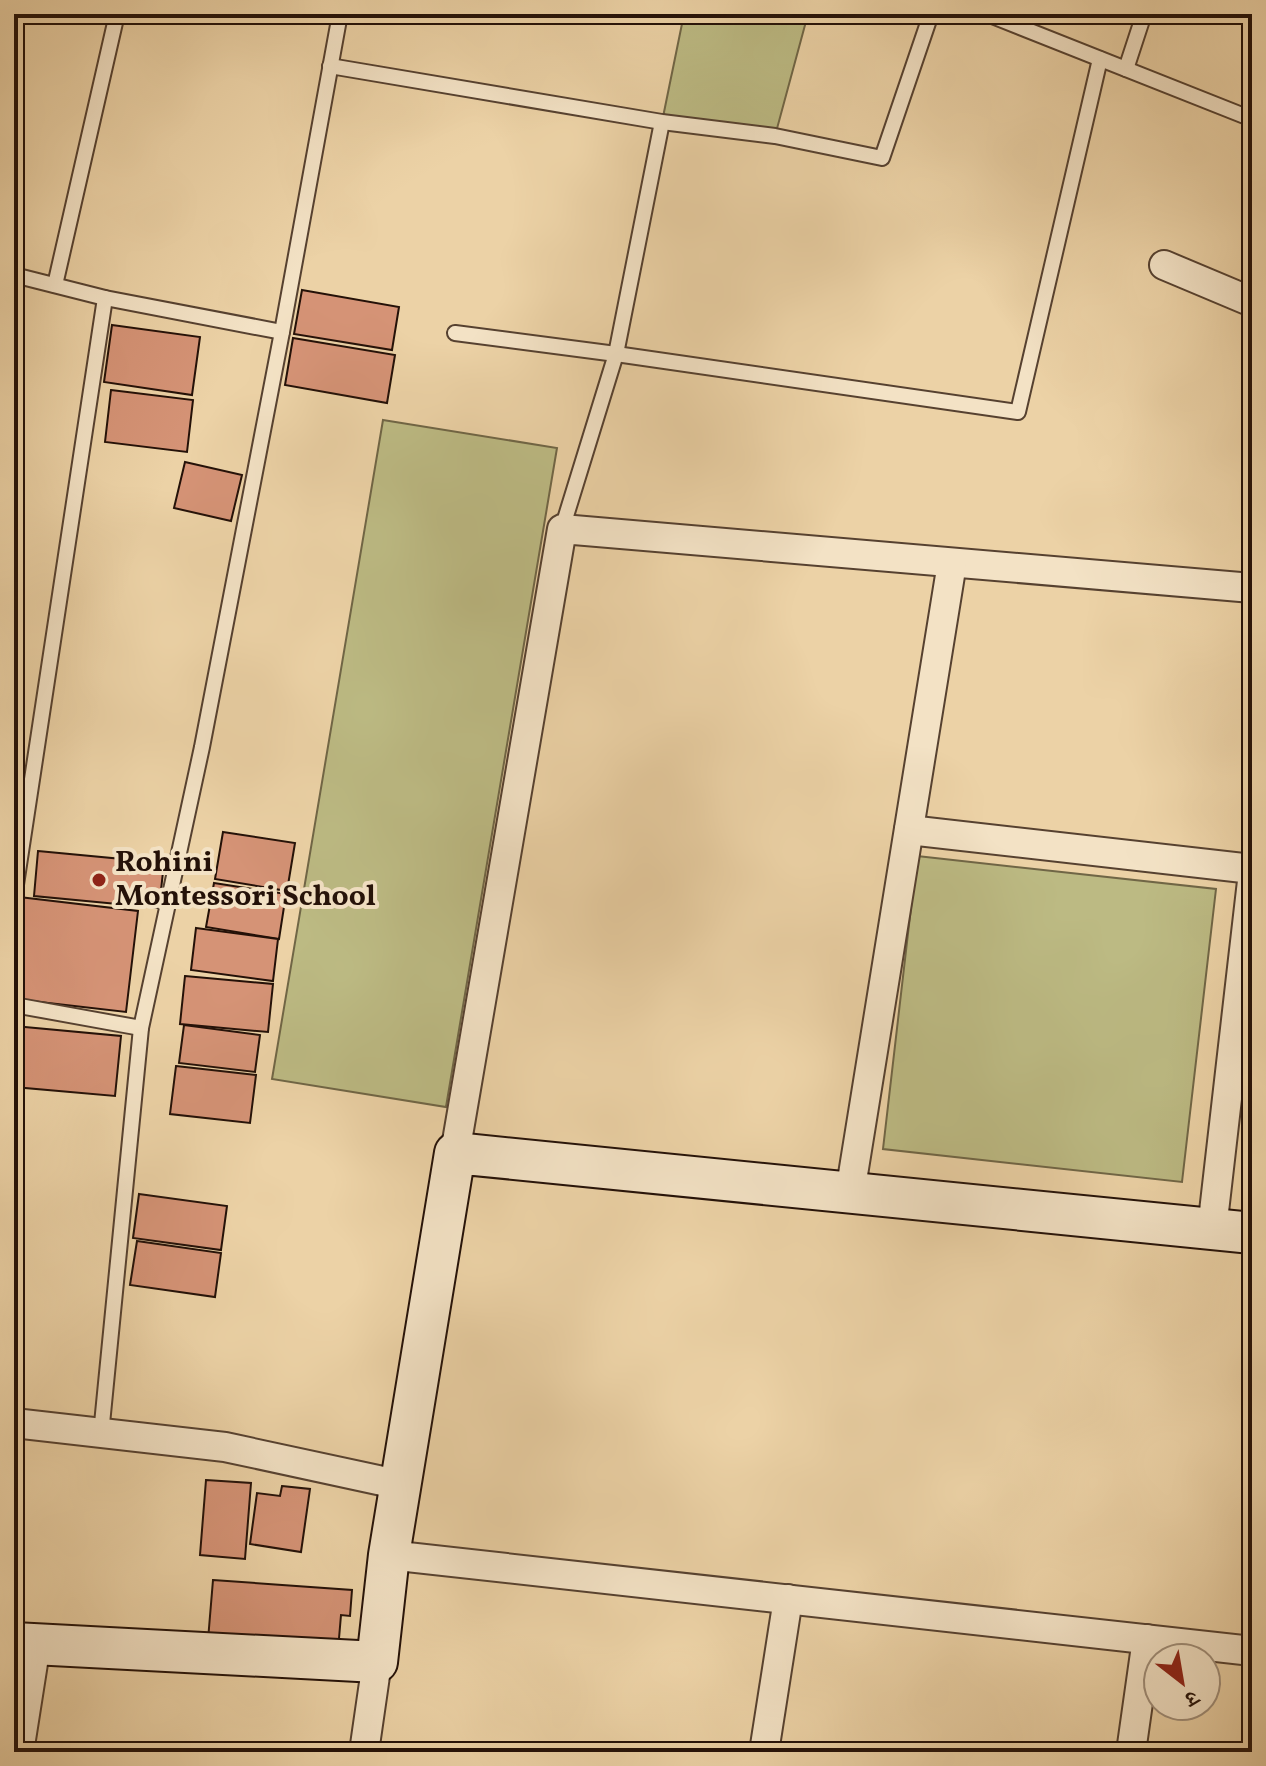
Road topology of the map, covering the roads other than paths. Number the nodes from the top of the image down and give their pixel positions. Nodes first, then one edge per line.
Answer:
1 (117, 14) edge
2 (340, 14) edge
3 (931, 14) edge
4 (987, 14) edge
5 (1144, 14) edge
6 (1100, 59) junction
7 (330, 66) junction
8 (1126, 69) junction
9 (1252, 119) edge
10 (662, 122) junction
11 (1164, 265) dead end
12 (14, 275) edge
13 (55, 285) junction
14 (105, 298) junction
15 (1252, 302) edge
16 (282, 332) junction
17 (455, 333) dead end
18 (616, 354) junction
19 (562, 529) junction
20 (952, 563) junction
21 (1252, 588) edge
22 (909, 830) junction
23 (1252, 869) edge
24 (1252, 881) edge
25 (14, 898) edge
26 (14, 1005) edge
27 (141, 1028) junction
28 (455, 1153) junction
29 (850, 1193) junction
30 (1212, 1229) junction
31 (1252, 1233) edge
32 (14, 1423) edge
33 (101, 1434) junction
34 (401, 1485) junction
35 (389, 1555) junction
36 (788, 1599) junction
37 (1147, 1639) junction
38 (25, 1643) edge
39 (1252, 1651) edge
40 (377, 1662) junction
41 (19, 1752) edge
42 (364, 1752) edge
43 (764, 1752) edge
44 (1131, 1752) edge

1 - 13 lane
2 - 7 lane
3 - 10 lane
4 - 6 lane
5 - 8 lane
6 - 8 lane
6 - 18 lane
7 - 10 lane
7 - 16 lane
8 - 9 lane
10 - 18 lane
11 - 15 street
12 - 13 lane
13 - 14 lane
14 - 16 lane
14 - 25 lane
16 - 27 lane
17 - 18 lane
18 - 19 lane
19 - 20 street
19 - 28 street
20 - 21 street
20 - 22 street
22 - 23 street
22 - 29 street
24 - 30 street
26 - 27 lane
27 - 33 lane
28 - 29 street
28 - 34 street
29 - 30 street
30 - 31 street
32 - 33 street
33 - 34 street
34 - 35 street
35 - 36 street
35 - 40 street
36 - 37 street
36 - 43 street
37 - 39 street
37 - 44 street
38 - 40 street
38 - 41 street
40 - 42 street

